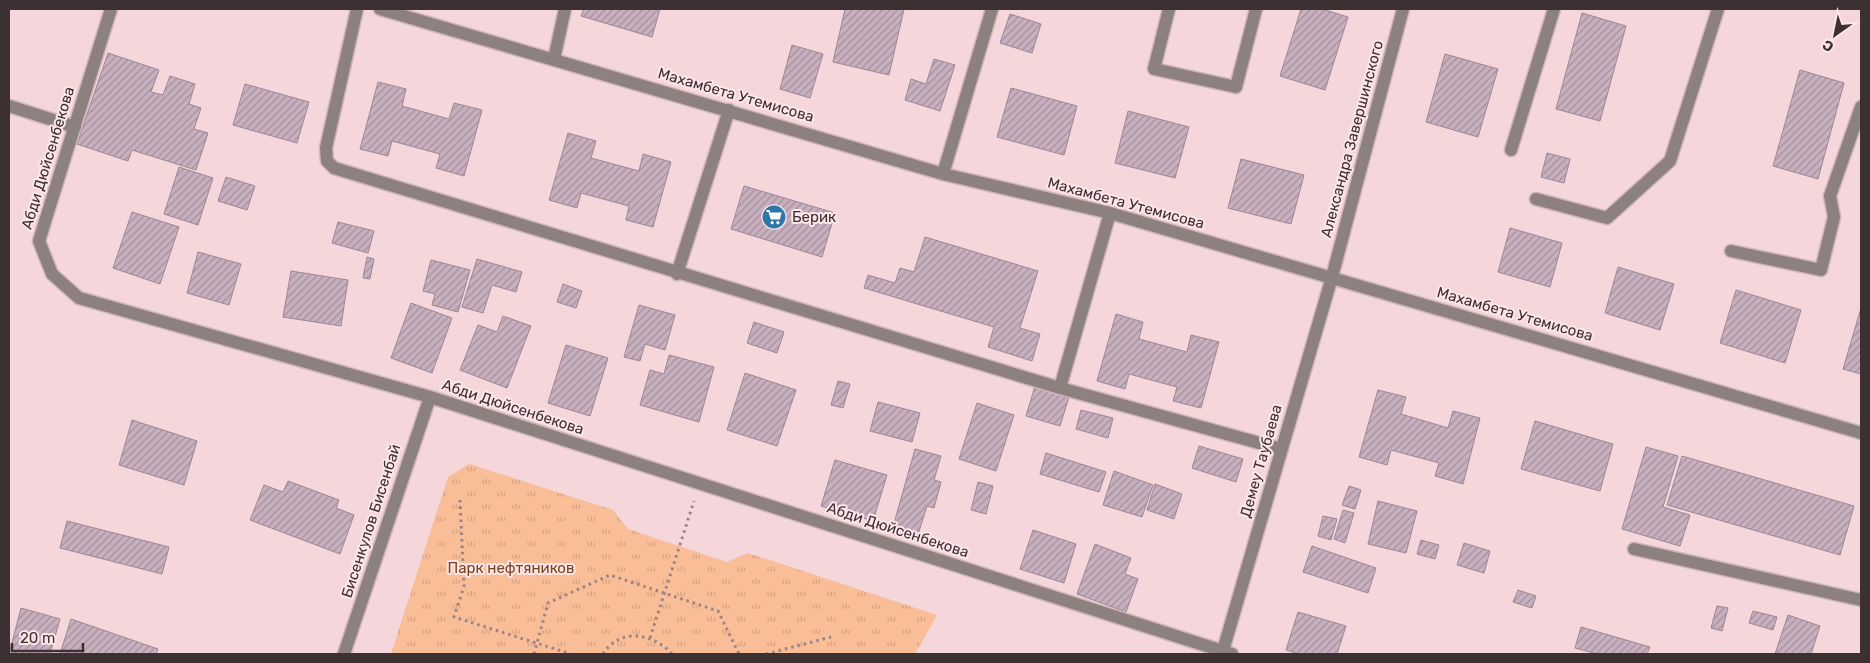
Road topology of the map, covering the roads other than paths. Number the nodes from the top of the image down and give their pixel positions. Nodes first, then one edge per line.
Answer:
1 (111, 9) edge
2 (357, 9) edge
3 (380, 9) edge
4 (565, 9) edge
5 (992, 9) edge
6 (1169, 9) edge
7 (1256, 9) edge
8 (1403, 9) edge
9 (1554, 9) edge
10 (1718, 9) edge
11 (554, 59) junction
12 (9, 106) edge
13 (1861, 107) edge
14 (728, 110) junction
15 (74, 127) junction
16 (1511, 150) dead end
17 (943, 174) junction
18 (1536, 199) dead end
19 (1110, 213) junction
20 (1731, 252) dead end
21 (677, 274) junction
22 (1332, 277) junction
23 (1060, 388) junction
24 (430, 397) junction
25 (1861, 433) edge
26 (1281, 450) junction
27 (1634, 548) dead end
28 (1861, 600) edge
29 (1226, 653) edge
30 (344, 654) edge

1 - 15 street, Абди Дюйсенбекова
2 - 21 street
3 - 11 street, Махамбета Утемисова
4 - 11 street
5 - 17 street
6 - 7 street
8 - 22 street, Александра Завершинского
9 - 16 street
10 - 18 street
11 - 14 street, Махамбета Утемисова
12 - 15 street
13 - 20 street
14 - 17 street, Махамбета Утемисова
14 - 21 street
15 - 24 street, Абди Дюйсенбекова
17 - 19 street, Махамбета Утемисова
19 - 22 street, Махамбета Утемисова
19 - 23 street
21 - 23 street
22 - 25 street, Махамбета Утемисова
22 - 26 street, Демеу Таубаева
23 - 26 street
24 - 29 street, Абди Дюйсенбекова
24 - 30 street, Бисенкулов Бисенбай
26 - 29 street, Демеу Таубаева
27 - 28 street

